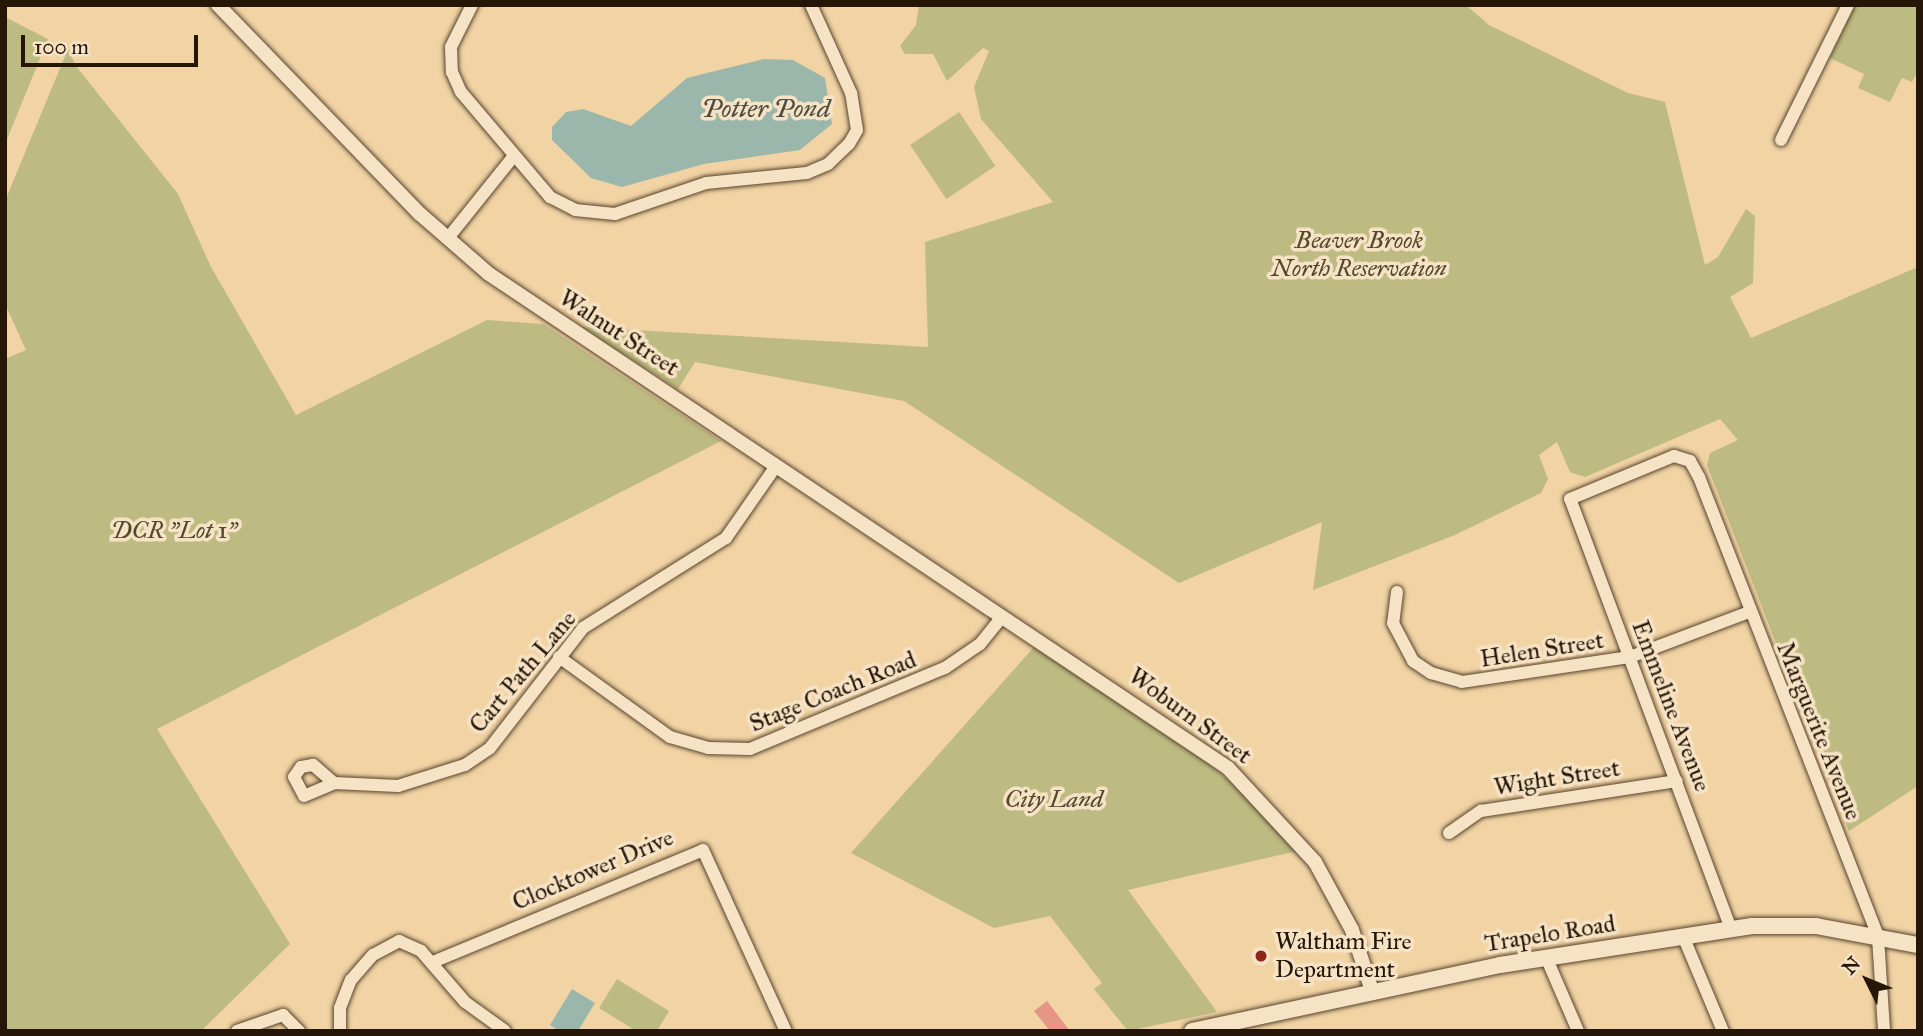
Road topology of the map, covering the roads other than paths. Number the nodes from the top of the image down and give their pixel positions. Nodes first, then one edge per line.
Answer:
1 (218, 5) edge
2 (472, 5) edge
3 (811, 5) edge
4 (1848, 5) edge
5 (1781, 141) dead end
6 (512, 158) junction
7 (448, 238) junction
8 (1682, 456) joint
9 (776, 466) junction
10 (1397, 592) dead end
11 (1749, 612) junction
12 (1002, 617) junction
13 (1042, 642) joint
14 (559, 657) junction
15 (1630, 657) junction
16 (1677, 781) junction
17 (334, 783) dead end
18 (1449, 833) dead end
19 (1731, 929) junction
20 (1683, 936) junction
21 (1878, 937) junction
22 (1918, 946) edge
23 (1546, 957) junction
24 (433, 962) junction
25 (1372, 991) junction
26 (1229, 1026) edge
27 (237, 1031) edge
28 (299, 1031) edge
29 (340, 1031) edge
30 (505, 1031) edge
31 (786, 1031) edge
32 (1192, 1031) edge
33 (1578, 1031) edge
34 (1723, 1031) edge
35 (1884, 1031) edge

1 - 7 street, Walnut Street
2 - 6 street
3 - 6 street
4 - 5 street
6 - 7 street
7 - 9 street, Walnut Street
8 - 11 street, Marguerite Avenue
8 - 15 street, Emmeline Avenue
9 - 12 street, Walnut Street
9 - 14 street, Cart Path Lane
10 - 15 street, Helen Street
11 - 15 street, Helen Street
11 - 21 street, Marguerite Avenue
12 - 13 street, Walnut Street
12 - 14 street, Stage Coach Road
13 - 25 street, Woburn Street
14 - 17 street, Cart Path Lane
15 - 16 street, Emmeline Avenue
16 - 18 street, Wight Street
16 - 19 street, Emmeline Avenue
19 - 20 main road, Trapelo Road
19 - 21 main road, Trapelo Road
20 - 23 main road, Trapelo Road
20 - 34 street
21 - 22 main road, Trapelo Road
21 - 35 street, Marguerite Avenue
23 - 25 main road, Trapelo Road
23 - 33 street
24 - 29 street
24 - 30 street
24 - 31 street, Clocktower Drive
25 - 26 main road, Trapelo Road
26 - 32 main road, Trapelo Road
27 - 28 street

